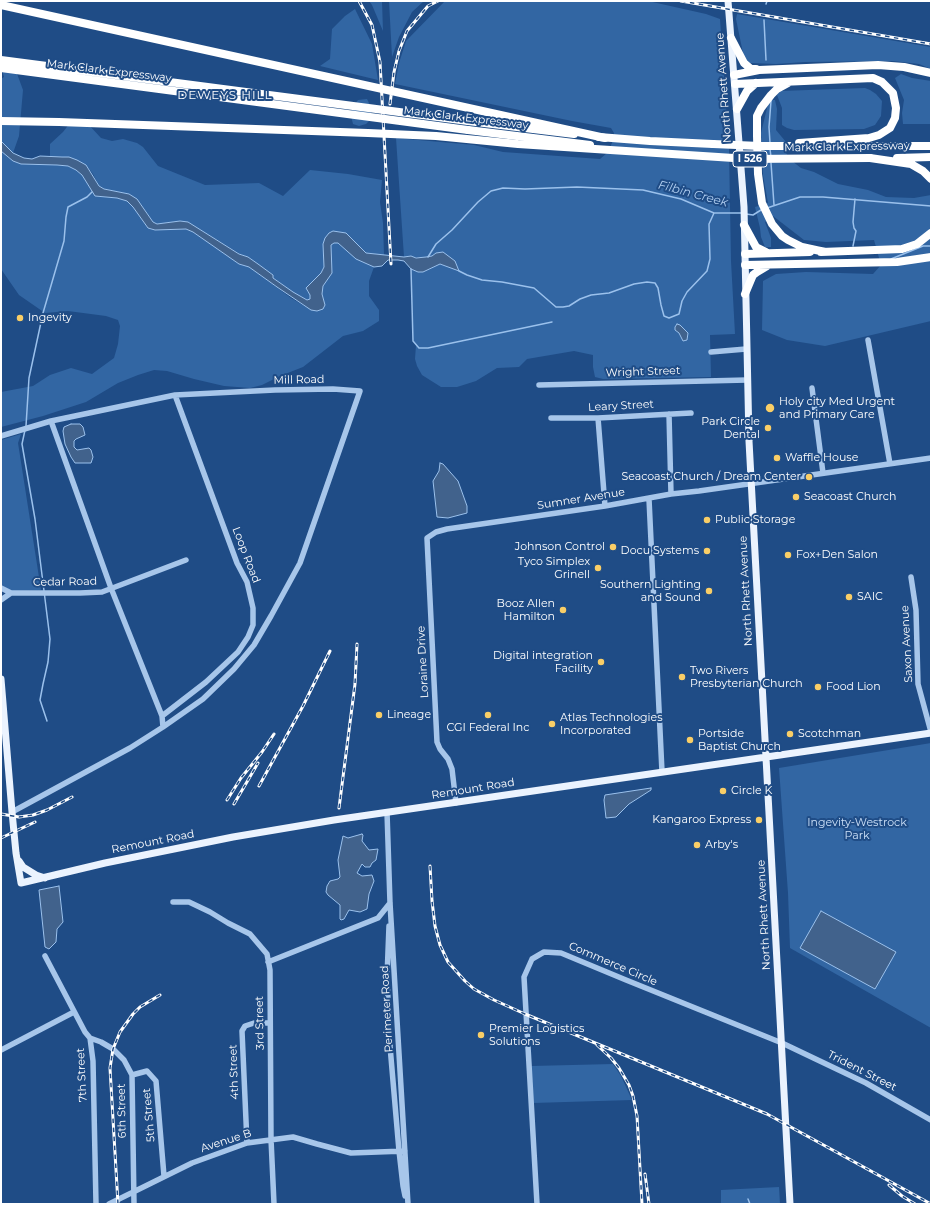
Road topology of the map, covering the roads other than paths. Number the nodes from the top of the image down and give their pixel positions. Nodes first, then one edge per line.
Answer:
1 (728, 1) edge
2 (1, 5) edge
3 (731, 38) junction
4 (1, 60) edge
5 (1, 68) edge
6 (759, 70) junction
7 (931, 73) edge
8 (734, 75) junction
9 (794, 81) junction
10 (756, 83) junction
11 (735, 84) junction
12 (736, 109) junction
13 (1, 122) edge
14 (605, 138) junction
15 (760, 146) junction
16 (931, 146) edge
17 (630, 151) junction
18 (931, 157) edge
19 (870, 158) junction
20 (931, 179) edge
21 (744, 225) junction
22 (931, 232) edge
23 (773, 252) junction
24 (825, 252) junction
25 (745, 254) junction
26 (931, 257) edge
27 (745, 265) junction
28 (768, 265) junction
29 (745, 294) junction
30 (868, 340) dead end
31 (746, 349) junction
32 (711, 352) dead end
33 (747, 380) junction
34 (539, 385) dead end
35 (812, 388) dead end
36 (175, 395) junction
37 (691, 413) dead end
38 (669, 414) junction
39 (551, 418) dead end
40 (598, 418) junction
41 (51, 422) junction
42 (1, 436) edge
43 (931, 458) edge
44 (890, 464) junction
45 (823, 473) junction
46 (752, 484) junction
47 (671, 494) junction
48 (648, 499) junction
49 (605, 506) junction
50 (447, 529) joint
51 (186, 560) dead end
52 (910, 577) dead end
53 (1, 588) edge
54 (111, 588) junction
55 (10, 593) junction
56 (1, 600) edge
57 (1, 679) edge
58 (162, 716) junction
59 (163, 727) junction
60 (931, 733) edge
61 (766, 757) junction
62 (662, 772) junction
63 (456, 803) junction
64 (12, 812) junction
65 (387, 812) junction
66 (17, 855) junction
67 (45, 878) junction
68 (173, 902) dead end
69 (390, 903) junction
70 (391, 910) junction
71 (45, 956) dead end
72 (268, 962) junction
73 (74, 1012) junction
74 (398, 1015) junction
75 (389, 1016) junction
76 (270, 1023) junction
77 (90, 1038) junction
78 (782, 1043) junction
79 (1, 1050) edge
80 (132, 1075) junction
81 (931, 1120) edge
82 (271, 1139) junction
83 (247, 1143) junction
84 (402, 1151) junction
85 (164, 1176) junction
86 (134, 1192) junction
87 (96, 1204) edge
88 (109, 1204) edge
89 (134, 1204) edge
90 (274, 1204) edge
91 (407, 1204) edge
92 (537, 1204) edge
93 (790, 1204) edge

1 - 3 main road, North Rhett Avenue
2 - 14 highway, bridge
3 - 6 highway
3 - 8 main road, North Rhett Avenue
4 - 14 highway, Mark Clark Expressway / I 526, bridge
5 - 17 highway, Mark Clark Expressway / I 526, bridge
6 - 7 highway
6 - 8 highway
8 - 11 main road, North Rhett Avenue
9 - 10 highway
9 - 15 highway, bridge
9 - 24 highway
10 - 11 highway
10 - 12 highway
11 - 12 main road, North Rhett Avenue
12 - 21 main road, North Rhett Avenue
13 - 17 highway, bridge
14 - 15 highway, Mark Clark Expressway / I 526, bridge
15 - 16 highway, Mark Clark Expressway / I 526, bridge
17 - 19 highway, Mark Clark Expressway / I 526, bridge
18 - 19 highway, Mark Clark Expressway / I 526
19 - 20 highway
21 - 23 highway
21 - 25 main road, North Rhett Avenue
22 - 24 highway
23 - 24 highway
23 - 25 highway
25 - 27 main road, North Rhett Avenue
26 - 28 highway
27 - 28 highway
27 - 29 main road, North Rhett Avenue
28 - 29 highway
29 - 31 main road, North Rhett Avenue
30 - 44 street
31 - 32 street
31 - 33 main road, North Rhett Avenue
33 - 34 street, Wright Street
33 - 46 main road, North Rhett Avenue
35 - 45 street
36 - 41 street, Mill Road
36 - 58 street, Loop Road
36 - 59 street, Mill Road
37 - 38 street, Leary Street
38 - 40 street, Leary Street
38 - 47 street
39 - 40 street, Leary Street
40 - 49 street
41 - 42 street, Mill Road
41 - 54 street
43 - 44 street, Sumner Avenue
44 - 45 street, Sumner Avenue
45 - 46 street, Sumner Avenue
46 - 47 street, Sumner Avenue
46 - 61 main road, North Rhett Avenue
47 - 48 street, Sumner Avenue
48 - 49 street, Sumner Avenue
48 - 62 street
49 - 50 street, Sumner Avenue
50 - 63 street, Loraine Drive
51 - 54 street, Cedar Road
52 - 60 street, Saxon Avenue
53 - 55 street, Cedar Road
54 - 55 street, Cedar Road
54 - 58 street
55 - 56 street
57 - 64 main road
58 - 59 street
59 - 64 street
60 - 61 main road, Remount Road
61 - 62 main road, Remount Road
61 - 78 main road, North Rhett Avenue
62 - 63 main road, Remount Road
63 - 65 main road, Remount Road
64 - 66 main road
65 - 67 main road, Remount Road
65 - 69 street, Perimeter Road
66 - 67 main road
66 - 67 main road, Remount Road
68 - 72 street, 3rd Street
69 - 70 street, Perimeter Road
69 - 72 street
70 - 74 street, Perimeter Road
70 - 75 street
71 - 73 street, 7th Street
72 - 76 street, 3rd Street
73 - 77 street, 7th Street
73 - 79 street
74 - 75 street
74 - 84 street, Perimeter Road
75 - 84 street
76 - 82 street, 3rd Street
76 - 83 street, 4th Street
77 - 80 street, 6th Street
77 - 87 street, 7th Street
78 - 81 street, Trident Street
78 - 92 street, Commerce Circle
78 - 93 main road, North Rhett Avenue
80 - 85 street, 5th Street
80 - 86 street, 6th Street
82 - 83 street, Avenue B
82 - 84 street, Avenue B
82 - 90 street, 3rd Street
83 - 85 street, Avenue B
84 - 91 street, Perimeter Road
85 - 86 street, Avenue B
86 - 88 street, Avenue B
86 - 89 street, 6th Street

